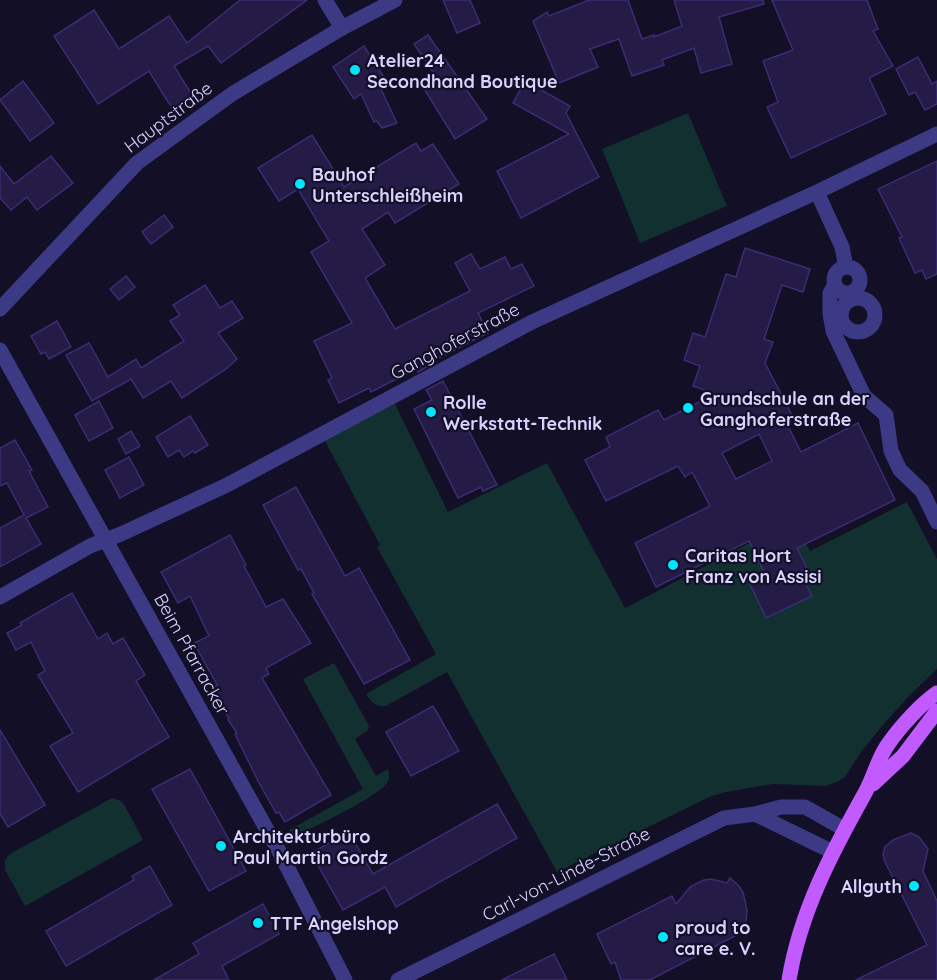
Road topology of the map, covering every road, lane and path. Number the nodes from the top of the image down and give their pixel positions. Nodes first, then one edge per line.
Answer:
1 (325, 0) edge
2 (395, 0) edge
3 (342, 28) junction
4 (937, 134) edge
5 (817, 192) junction
6 (846, 267) junction
7 (835, 285) junction
8 (852, 295) junction
9 (0, 309) edge
10 (838, 328) junction
11 (0, 350) edge
12 (937, 522) edge
13 (105, 541) junction
14 (0, 597) edge
15 (937, 693) edge
16 (937, 711) edge
17 (866, 790) junction
18 (755, 814) junction
19 (843, 829) junction
20 (833, 852) junction
21 (345, 980) edge
22 (398, 980) edge
23 (789, 980) edge

1 - 3 street
2 - 3 street, Hauptstraße
3 - 9 street, Hauptstraße
4 - 5 street, Ganghoferstraße
5 - 6 street
5 - 13 street, Ganghoferstraße
6 - 7 street
6 - 8 street
7 - 8 street
7 - 10 street
8 - 10 street
8 - 10 street
10 - 12 street
11 - 13 street, Beim Pfarracker
13 - 14 street, Ganghoferstraße
13 - 21 street, Beim Pfarracker
15 - 17 main road
16 - 17 main road
17 - 19 main road
18 - 19 street, Carl-von-Linde-Straße
18 - 20 street
18 - 22 street, Carl-von-Linde-Straße
19 - 20 main road
20 - 23 main road

